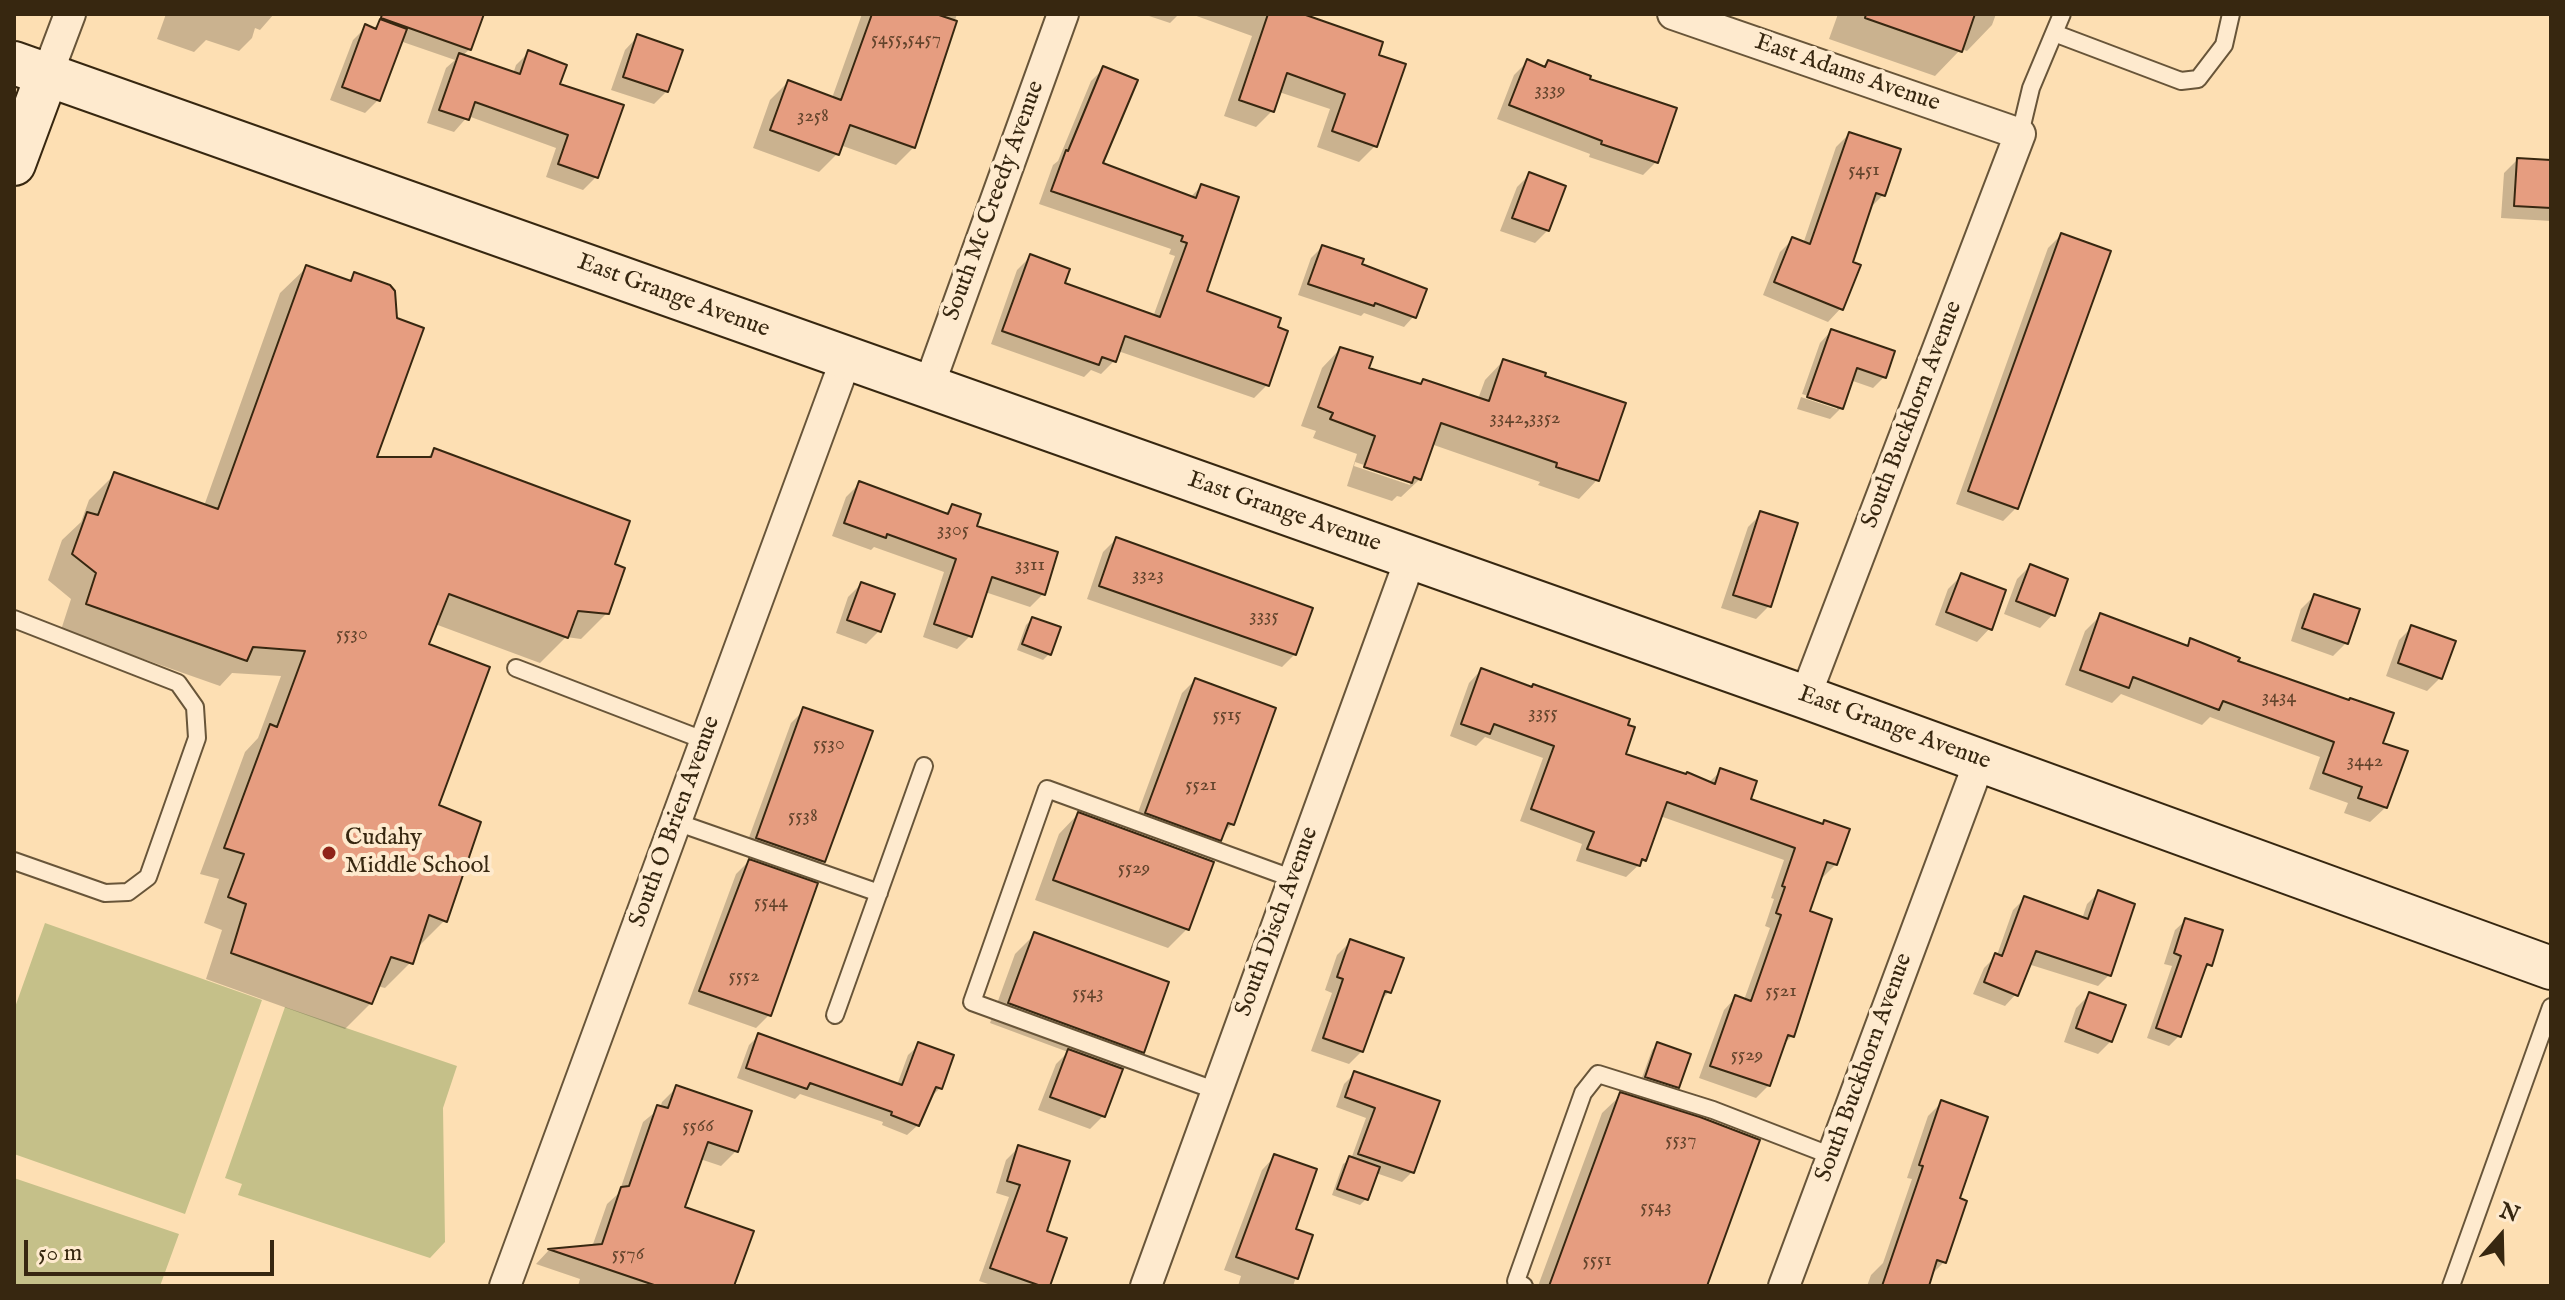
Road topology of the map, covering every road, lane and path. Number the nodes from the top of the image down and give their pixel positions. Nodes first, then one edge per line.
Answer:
1 (70, 14) edge
2 (1063, 14) edge
3 (1673, 14) edge
4 (2062, 14) edge
5 (2231, 14) edge
6 (2054, 33) junction
7 (30, 69) edge
8 (2020, 134) junction
9 (14, 164) edge
10 (846, 359) junction
11 (928, 388) junction
12 (1411, 557) junction
13 (14, 619) edge
14 (516, 668) dead end
15 (1805, 697) junction
16 (706, 741) junction
17 (1980, 760) junction
18 (924, 766) dead end
19 (676, 822) junction
20 (14, 861) edge
21 (1294, 879) junction
22 (879, 893) junction
23 (2551, 968) edge
24 (2551, 1007) edge
25 (835, 1015) dead end
26 (2545, 1041) edge
27 (1217, 1091) junction
28 (1832, 1156) junction
29 (1520, 1284) edge
30 (505, 1286) edge
31 (1146, 1286) edge
32 (1784, 1286) edge
33 (2451, 1286) edge

1 - 7 street
2 - 11 street, South Mc Creedy Avenue
3 - 8 street, East Adams Avenue
4 - 6 lane
5 - 6 lane
6 - 8 lane
7 - 9 street
7 - 10 street, East Grange Avenue
8 - 15 street, South Buckhorn Avenue
10 - 11 street, East Grange Avenue
10 - 16 street, South O Brien Avenue
11 - 12 street, East Grange Avenue
12 - 15 street, East Grange Avenue
12 - 21 street, South Disch Avenue
13 - 20 lane
14 - 16 lane
15 - 17 street, East Grange Avenue
16 - 19 street, South O Brien Avenue
17 - 23 street, East Grange Avenue
17 - 28 street, South Buckhorn Avenue
18 - 22 lane
19 - 22 lane
19 - 30 street, South O Brien Avenue
21 - 27 street, South Disch Avenue
21 - 27 lane
22 - 25 lane
24 - 26 lane
26 - 33 lane
27 - 31 street, South Disch Avenue
28 - 29 lane
28 - 32 street, South Buckhorn Avenue

